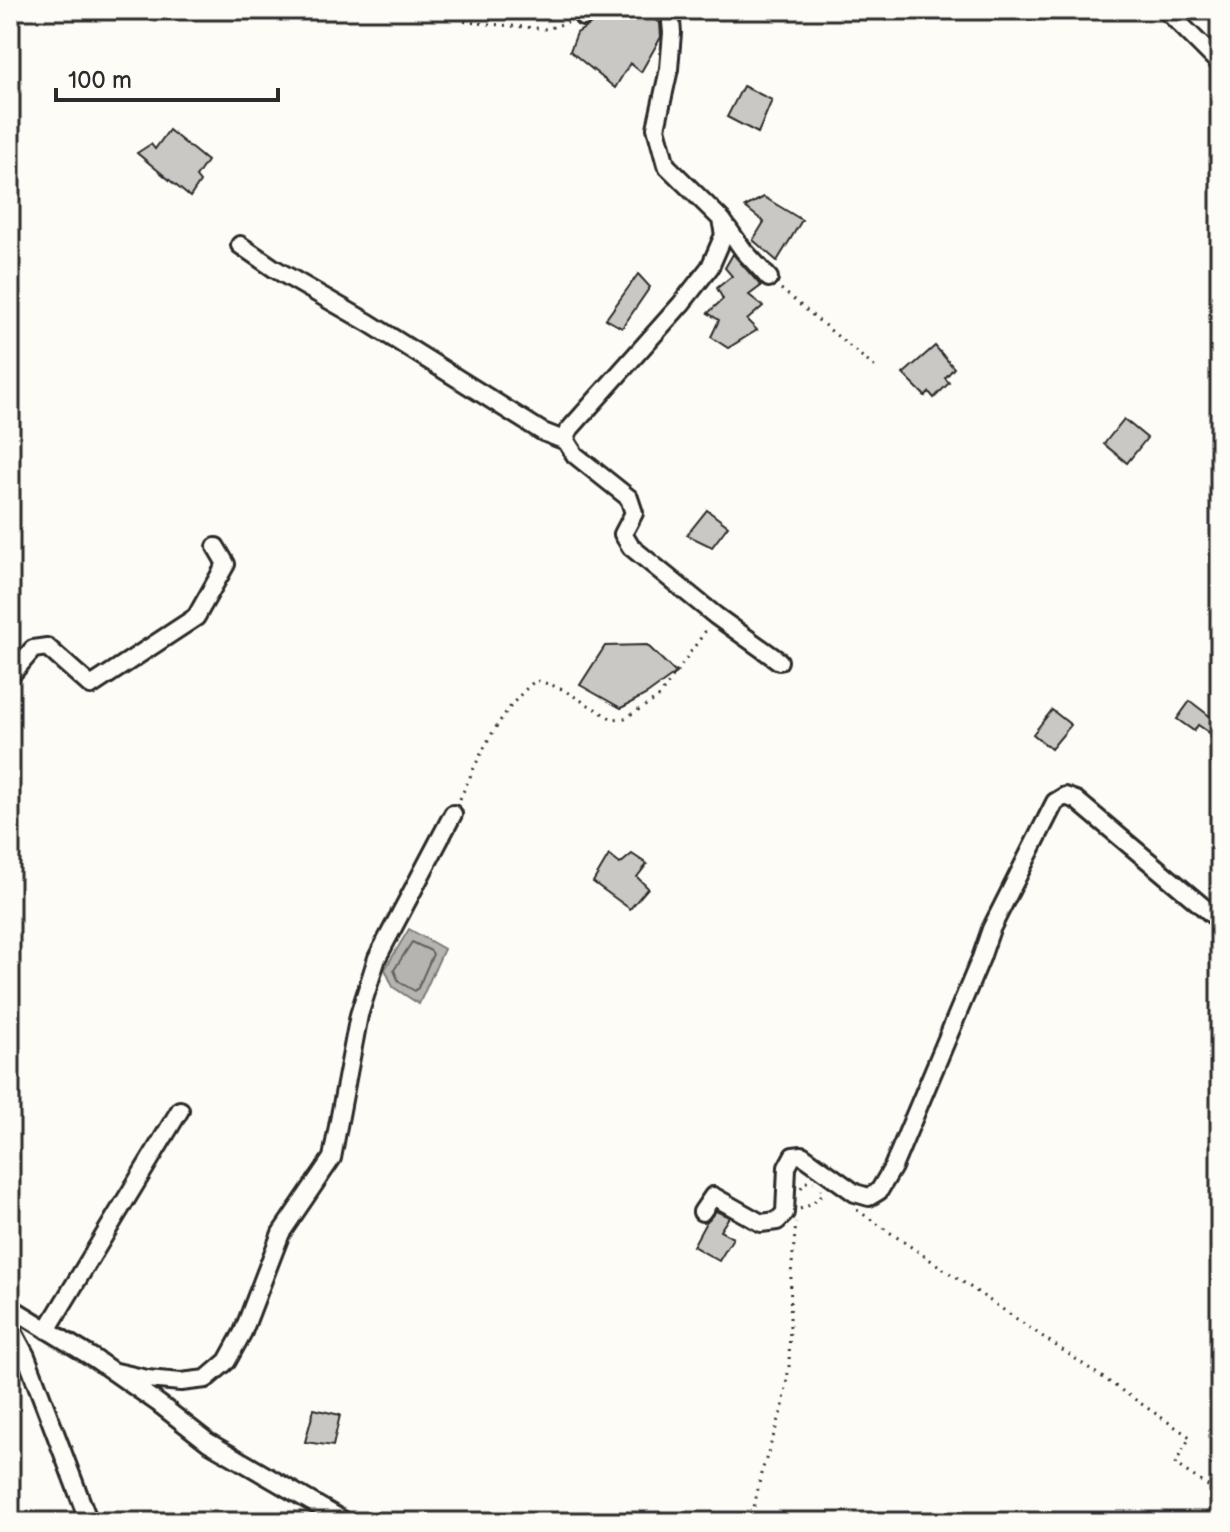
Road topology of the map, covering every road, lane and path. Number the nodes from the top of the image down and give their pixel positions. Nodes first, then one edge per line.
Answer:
1 (443, 10) edge
2 (670, 10) edge
3 (1166, 10) edge
4 (586, 14) edge
5 (1220, 64) edge
6 (721, 219) junction
7 (240, 245) dead end
8 (769, 278) joint
9 (878, 370) dead end
10 (566, 441) junction
11 (216, 547) dead end
12 (716, 616) junction
13 (779, 661) dead end
14 (10, 676) edge
15 (453, 814) joint
16 (1220, 921) edge
17 (180, 1110) dead end
18 (820, 1185) junction
19 (801, 1188) dead end
20 (833, 1194) dead end
21 (847, 1203) dead end
22 (702, 1212) dead end
23 (793, 1215) junction
24 (10, 1307) edge
25 (10, 1326) edge
26 (47, 1330) junction
27 (112, 1371) junction
28 (1220, 1494) edge
29 (89, 1522) edge
30 (346, 1522) edge
31 (751, 1522) edge

1 - 4 path
2 - 6 street
3 - 5 street
6 - 8 street
6 - 10 street
7 - 10 street
8 - 9 path
10 - 12 street
11 - 14 street
12 - 13 street
12 - 15 path
15 - 27 street
16 - 23 street
17 - 26 street
18 - 19 path
18 - 20 path
18 - 23 path
21 - 28 path
22 - 23 street
23 - 31 path
24 - 26 street
25 - 29 street
26 - 27 street
27 - 30 street

